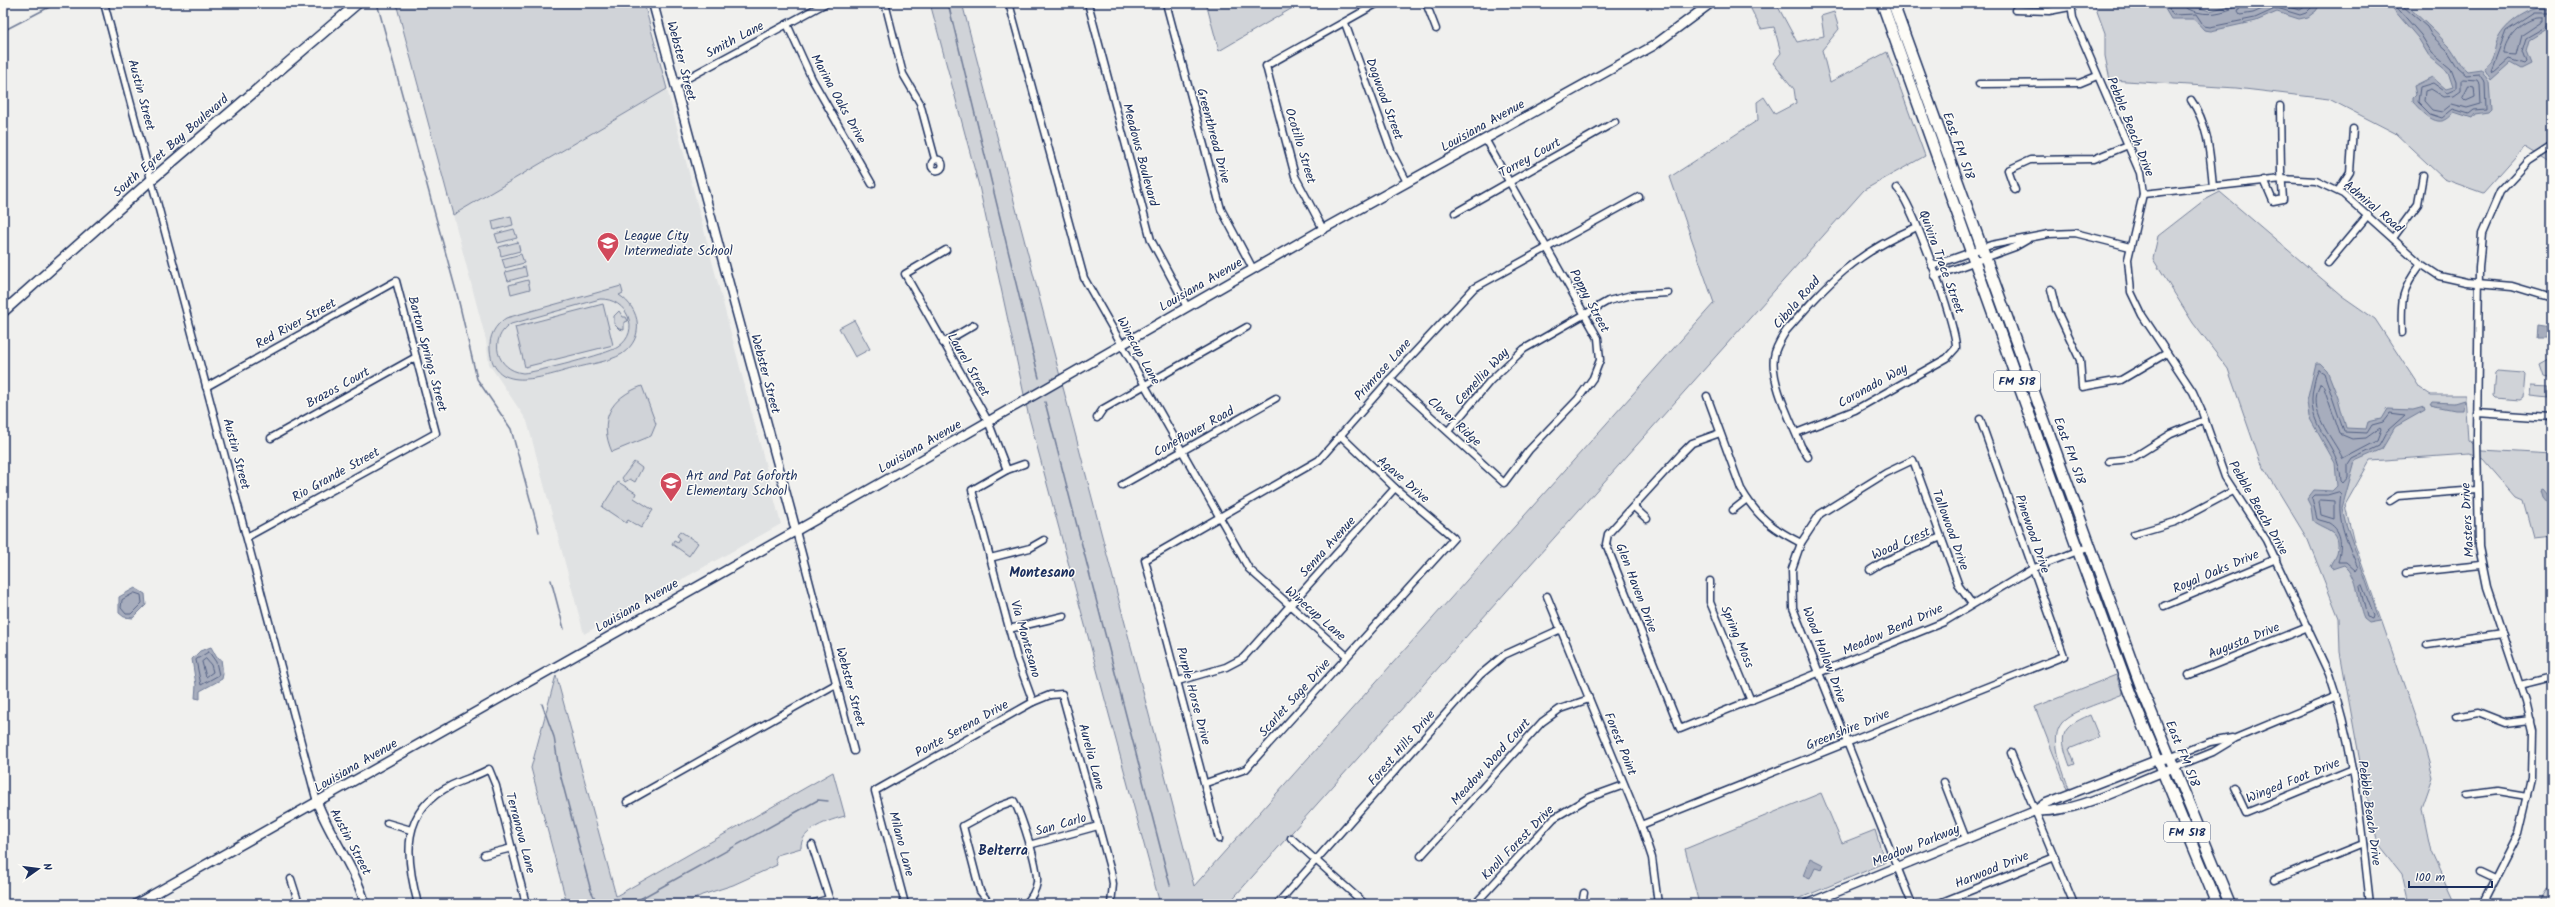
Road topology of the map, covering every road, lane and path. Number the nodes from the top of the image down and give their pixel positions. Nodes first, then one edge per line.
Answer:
1 (104, 3) edge
2 (358, 3) edge
3 (653, 3) edge
4 (826, 3) edge
5 (885, 3) edge
6 (1009, 3) edge
7 (1088, 3) edge
8 (1166, 3) edge
9 (1378, 3) edge
10 (1426, 3) edge
11 (1711, 3) edge
12 (1882, 3) edge
13 (1892, 3) edge
14 (2070, 5) edge
15 (2015, 10) dead end
16 (1893, 18) junction
17 (1345, 23) junction
18 (787, 24) junction
19 (1436, 29) dead end
20 (2097, 76) junction
21 (675, 84) junction
22 (1979, 84) dead end
23 (2191, 100) dead end
24 (2280, 106) dead end
25 (1615, 122) dead end
26 (2353, 129) dead end
27 (1485, 139) junction
28 (2128, 145) junction
29 (2552, 146) edge
30 (935, 159) dead end
31 (2423, 175) dead end
32 (2282, 179) junction
33 (2264, 180) junction
34 (150, 181) junction
35 (1407, 182) junction
36 (1509, 182) junction
37 (872, 184) dead end
38 (2213, 186) junction
39 (1897, 188) dead end
40 (2015, 190) dead end
41 (2338, 191) junction
42 (2143, 194) junction
43 (1639, 197) dead end
44 (1455, 213) dead end
45 (2368, 215) junction
46 (1917, 227) junction
47 (1323, 229) junction
48 (2393, 238) junction
49 (2027, 240) junction
50 (1547, 247) junction
51 (2130, 247) junction
52 (1981, 248) junction
53 (946, 250) dead end
54 (1971, 251) junction
55 (1985, 258) junction
56 (1974, 262) junction
57 (2328, 263) dead end
58 (2421, 264) junction
59 (1932, 266) junction
60 (1253, 269) junction
61 (1935, 276) junction
62 (396, 281) joint
63 (2479, 283) junction
64 (2051, 289) dead end
65 (1668, 293) dead end
66 (2551, 295) edge
67 (1187, 307) junction
68 (3, 312) edge
69 (1586, 315) junction
70 (974, 325) dead end
71 (1247, 327) dead end
72 (2402, 333) dead end
73 (943, 343) junction
74 (1121, 344) junction
75 (1956, 348) joint
76 (2167, 353) junction
77 (416, 357) junction
78 (1390, 379) junction
79 (1145, 385) junction
80 (206, 386) junction
81 (1707, 396) dead end
82 (1276, 398) dead end
83 (2477, 412) junction
84 (1097, 418) dead end
85 (2552, 418) edge
86 (1980, 419) dead end
87 (2205, 420) junction
88 (988, 421) junction
89 (1448, 431) junction
90 (436, 433) joint
91 (1720, 433) junction
92 (1796, 433) junction
93 (1340, 435) junction
94 (271, 438) dead end
95 (1182, 451) junction
96 (1808, 457) dead end
97 (1913, 460) joint
98 (2109, 461) dead end
99 (1024, 464) dead end
100 (1007, 470) junction
101 (1504, 483) joint
102 (1122, 485) dead end
103 (1395, 488) junction
104 (2477, 490) junction
105 (2232, 491) junction
106 (1747, 499) junction
107 (2390, 501) dead end
108 (1634, 506) junction
109 (1733, 510) dead end
110 (1220, 518) junction
111 (1647, 519) dead end
112 (796, 531) junction
113 (2134, 534) dead end
114 (247, 537) junction
115 (1941, 537) junction
116 (1454, 538) joint
117 (1044, 540) dead end
118 (1801, 543) junction
119 (2090, 546) junction
120 (2078, 551) junction
121 (990, 558) junction
122 (1145, 560) joint
123 (2276, 560) junction
124 (2481, 565) junction
125 (2032, 569) junction
126 (1870, 570) dead end
127 (2406, 573) dead end
128 (1710, 581) dead end
129 (1547, 596) dead end
130 (1972, 604) junction
131 (1290, 606) junction
132 (2164, 606) dead end
133 (1064, 616) dead end
134 (2308, 627) junction
135 (1009, 629) junction
136 (1561, 629) junction
137 (2503, 634) junction
138 (2428, 645) dead end
139 (1347, 656) junction
140 (2064, 656) joint
141 (1819, 674) junction
142 (2189, 675) dead end
143 (2552, 677) edge
144 (1178, 681) junction
145 (836, 684) junction
146 (2520, 685) junction
147 (1062, 694) joint
148 (2337, 696) junction
149 (1590, 699) junction
150 (1751, 701) junction
151 (1033, 702) junction
152 (2456, 716) dead end
153 (2530, 720) junction
154 (1678, 726) joint
155 (2236, 738) junction
156 (1847, 742) junction
157 (854, 751) dead end
158 (2011, 753) dead end
159 (2157, 760) junction
160 (2171, 763) junction
161 (2353, 769) junction
162 (2162, 771) junction
163 (1206, 782) junction
164 (1944, 782) dead end
165 (1624, 785) junction
166 (2234, 787) dead end
167 (875, 790) joint
168 (2468, 795) dead end
169 (2527, 796) junction
170 (317, 802) junction
171 (627, 802) dead end
172 (2035, 811) junction
173 (387, 823) dead end
174 (1641, 825) junction
175 (1098, 826) junction
176 (411, 830) junction
177 (1219, 838) dead end
178 (1291, 838) dead end
179 (1966, 839) junction
180 (2363, 844) junction
181 (812, 845) dead end
182 (1029, 845) junction
183 (512, 848) junction
184 (484, 855) dead end
185 (1421, 856) dead end
186 (2054, 857) junction
187 (1316, 860) junction
188 (1897, 867) junction
189 (2479, 871) dead end
190 (2494, 878) junction
191 (291, 879) dead end
192 (2274, 880) dead end
193 (1584, 893) dead end
194 (830, 901) edge
195 (136, 904) edge
196 (299, 904) edge
197 (365, 904) edge
198 (418, 904) edge
199 (526, 904) edge
200 (810, 904) edge
201 (905, 904) edge
202 (990, 904) edge
203 (1025, 904) edge
204 (1111, 904) edge
205 (1278, 904) edge
206 (1365, 904) edge
207 (1475, 904) edge
208 (1582, 904) edge
209 (1658, 904) edge
210 (1807, 904) edge
211 (1912, 904) edge
212 (1937, 904) edge
213 (2074, 904) edge
214 (2217, 904) edge
215 (2230, 904) edge
216 (2370, 904) edge
217 (2482, 904) edge

1 - 34 street, Austin Street
2 - 34 main road, South Egret Bay Boulevard
3 - 21 street, Webster Street
4 - 18 street, Smith Lane
5 - 30 street
6 - 74 street, Winecup Lane
7 - 67 street, Meadows Boulevard
8 - 60 street, Greenthread Drive
9 - 17 street
10 - 19 street
11 - 27 street, Louisiana Avenue
12 - 16 main road, East FM 518 / FM 518
13 - 16 main road, East FM 518 / FM 518
14 - 15 street
14 - 20 street, Pebble Beach Drive
16 - 52 main road, East FM 518 / FM 518
16 - 54 main road, East FM 518 / FM 518
17 - 35 street, Dogwood Street
17 - 47 street, Ocotillo Street
18 - 21 street, Smith Lane
18 - 37 street, Marina Oaks Drive
20 - 22 street
20 - 28 street, Pebble Beach Drive
21 - 112 street, Webster Street
23 - 38 street
24 - 32 street
25 - 36 street, Torrey Court
26 - 41 street
27 - 35 street, Louisiana Avenue
27 - 36 street, Poppy Street
28 - 40 street
28 - 42 street, Pebble Beach Drive
29 - 63 street, Masters Drive
31 - 48 street
32 - 33 street, Admiral Road
32 - 33 street
32 - 41 street, Admiral Road
33 - 38 street, Admiral Road
34 - 68 main road, South Egret Bay Boulevard
34 - 80 street, Austin Street
35 - 47 street, Louisiana Avenue
36 - 44 street, Torrey Court
36 - 50 street, Poppy Street
38 - 42 street, Admiral Road
39 - 46 street, Quivira Trace Street
41 - 45 street, Admiral Road
42 - 51 street, Pebble Beach Drive
43 - 50 street, Primrose Lane
45 - 48 street, Admiral Road
45 - 57 street
46 - 59 street, Quivira Trace Street
46 - 92 street, Cibola Road
47 - 60 street, Louisiana Avenue
48 - 58 street, Admiral Road
49 - 51 street
49 - 52 street
49 - 55 street
50 - 69 street, Poppy Street
50 - 78 street, Primrose Lane
51 - 76 street, Pebble Beach Drive
52 - 54 street
52 - 55 main road, East FM 518 / FM 518
53 - 73 street, Laurel Street
54 - 56 main road, East FM 518 / FM 518
54 - 59 street
55 - 56 street
55 - 119 main road, East FM 518 / FM 518
56 - 61 street
56 - 120 main road, East FM 518 / FM 518
58 - 63 street, Admiral Road
58 - 72 street
59 - 61 street, Quivira Trace Street
60 - 67 street, Louisiana Avenue
61 - 75 street, Quivira Trace Street
62 - 77 street, Barton Springs Street
62 - 80 street, Red River Street
63 - 66 street, Admiral Road
63 - 83 street, Masters Drive
64 - 76 street
65 - 69 street, Cemellia Way
67 - 74 street, Louisiana Avenue
69 - 89 street, Cemellia Way
69 - 101 street, Poppy Street
70 - 73 street
71 - 79 street
73 - 88 street, Laurel Street
74 - 79 street, Winecup Lane
74 - 88 street, Louisiana Avenue
75 - 92 street, Coronado Way
76 - 87 street, Pebble Beach Drive
77 - 90 street, Barton Springs Street
77 - 94 street, Brazos Court
78 - 89 street, Clover Ridge
78 - 93 street, Primrose Lane
79 - 84 street
79 - 95 street, Winecup Lane
80 - 114 street, Austin Street
81 - 91 street
82 - 95 street, Coneflower Road
83 - 85 street
83 - 104 street, Masters Drive
86 - 125 street, Pinewood Drive
87 - 98 street
87 - 105 street, Pebble Beach Drive
88 - 100 street, Laurel Street
88 - 112 street, Louisiana Avenue
89 - 101 street, Clover Ridge
90 - 114 street, Rio Grande Street
91 - 106 street
91 - 108 street, Glen Haven Drive
92 - 96 street, Cibola Road
93 - 103 street, Agave Drive
93 - 110 street, Primrose Lane
95 - 102 street, Coneflower Road
95 - 110 street, Winecup Lane
97 - 115 street, Tallowood Drive
97 - 118 street, Wood Hollow Drive
99 - 100 street
100 - 121 street, Via Montesano
103 - 116 street, Agave Drive
103 - 131 street, Senna Avenue
104 - 107 street
104 - 124 street, Masters Drive
105 - 113 street
105 - 123 street, Pebble Beach Drive
106 - 109 street
106 - 118 street
108 - 111 street
108 - 154 street, Glen Haven Drive
110 - 122 street, Primrose Lane
110 - 131 street, Winecup Lane
112 - 145 street, Webster Street
112 - 170 street, Louisiana Avenue
114 - 170 street, Austin Street
115 - 126 street, Wood Crest
115 - 130 street, Tallowood Drive
116 - 139 street, Scarlet Sage Drive
117 - 121 street
118 - 141 street, Wood Hollow Drive
119 - 120 street, Meadow Bend Drive
119 - 160 main road, East FM 518 / FM 518
120 - 125 street, Meadow Bend Drive
120 - 159 main road, East FM 518 / FM 518
121 - 135 street, Via Montesano
122 - 144 street, Purple Horse Drive
123 - 132 street, Royal Oaks Drive
123 - 134 street, Pebble Beach Drive
124 - 127 street
124 - 137 street, Masters Drive
125 - 130 street, Meadow Bend Drive
125 - 140 street, Pinewood Drive
128 - 150 street, Spring Moss
129 - 136 street, Forest Point
130 - 141 street, Meadow Bend Drive
131 - 139 street, Winecup Lane
131 - 144 street, Senna Avenue
133 - 135 street
134 - 142 street, Augusta Drive
134 - 148 street, Pebble Beach Drive
135 - 151 street, Via Montesano
136 - 149 street, Forest Point
136 - 187 street, Forest Hills Drive
137 - 138 street
137 - 146 street, Masters Drive
139 - 163 street, Scarlet Sage Drive
140 - 156 street, Greenshire Drive
141 - 150 street, Meadow Bend Drive
141 - 156 street, Wood Hollow Drive
143 - 146 street
144 - 163 street, Purple Horse Drive
145 - 157 street, Webster Street
145 - 171 street
146 - 153 street, Masters Drive
147 - 151 street, Ponte Serena Drive
147 - 175 street, Aurelia Lane
148 - 155 street
148 - 161 street, Pebble Beach Drive
149 - 165 street, Forest Point
149 - 185 street, Meadow Wood Court
150 - 154 street, Meadow Bend Drive
151 - 167 street, Ponte Serena Drive
152 - 153 street
153 - 169 street, Masters Drive
155 - 160 street
155 - 160 street
156 - 174 street, Greenshire Drive
156 - 188 street, Wood Hollow Drive
158 - 172 street
159 - 160 street, Meadow Parkway
159 - 162 main road, East FM 518 / FM 518
159 - 172 street, Meadow Parkway
160 - 162 street, Meadow Parkway
160 - 215 main road, East FM 518 / FM 518
161 - 166 street, Winged Foot Drive
161 - 180 street, Pebble Beach Drive
162 - 172 street, Meadow Parkway
162 - 214 main road, East FM 518 / FM 518
163 - 177 street, Purple Horse Drive
164 - 179 street
165 - 174 street, Forest Point
165 - 207 street, Knoll Forest Drive
167 - 201 street, Milano Lane
168 - 169 street
169 - 190 street, Masters Drive
170 - 195 street, Louisiana Avenue
170 - 197 street, Austin Street
172 - 179 street, Meadow Parkway
172 - 186 street
173 - 176 street
174 - 209 street, Forest Point
175 - 182 street, San Carlo
175 - 204 street, Aurelia Lane
176 - 183 street, Terranova Lane
176 - 198 street
178 - 187 street
179 - 188 street, Meadow Parkway
180 - 192 street
180 - 216 street, Pebble Beach Drive
181 - 194 street
182 - 202 street
182 - 203 street
183 - 184 street
183 - 199 street, Terranova Lane
186 - 212 street, Harwood Drive
186 - 213 street
187 - 205 street, Forest Hills Drive
187 - 206 street
188 - 210 street, Meadow Parkway
188 - 211 street, Wood Hollow Drive
189 - 190 street
190 - 217 street, Masters Drive
191 - 196 street
193 - 208 street
194 - 200 street

